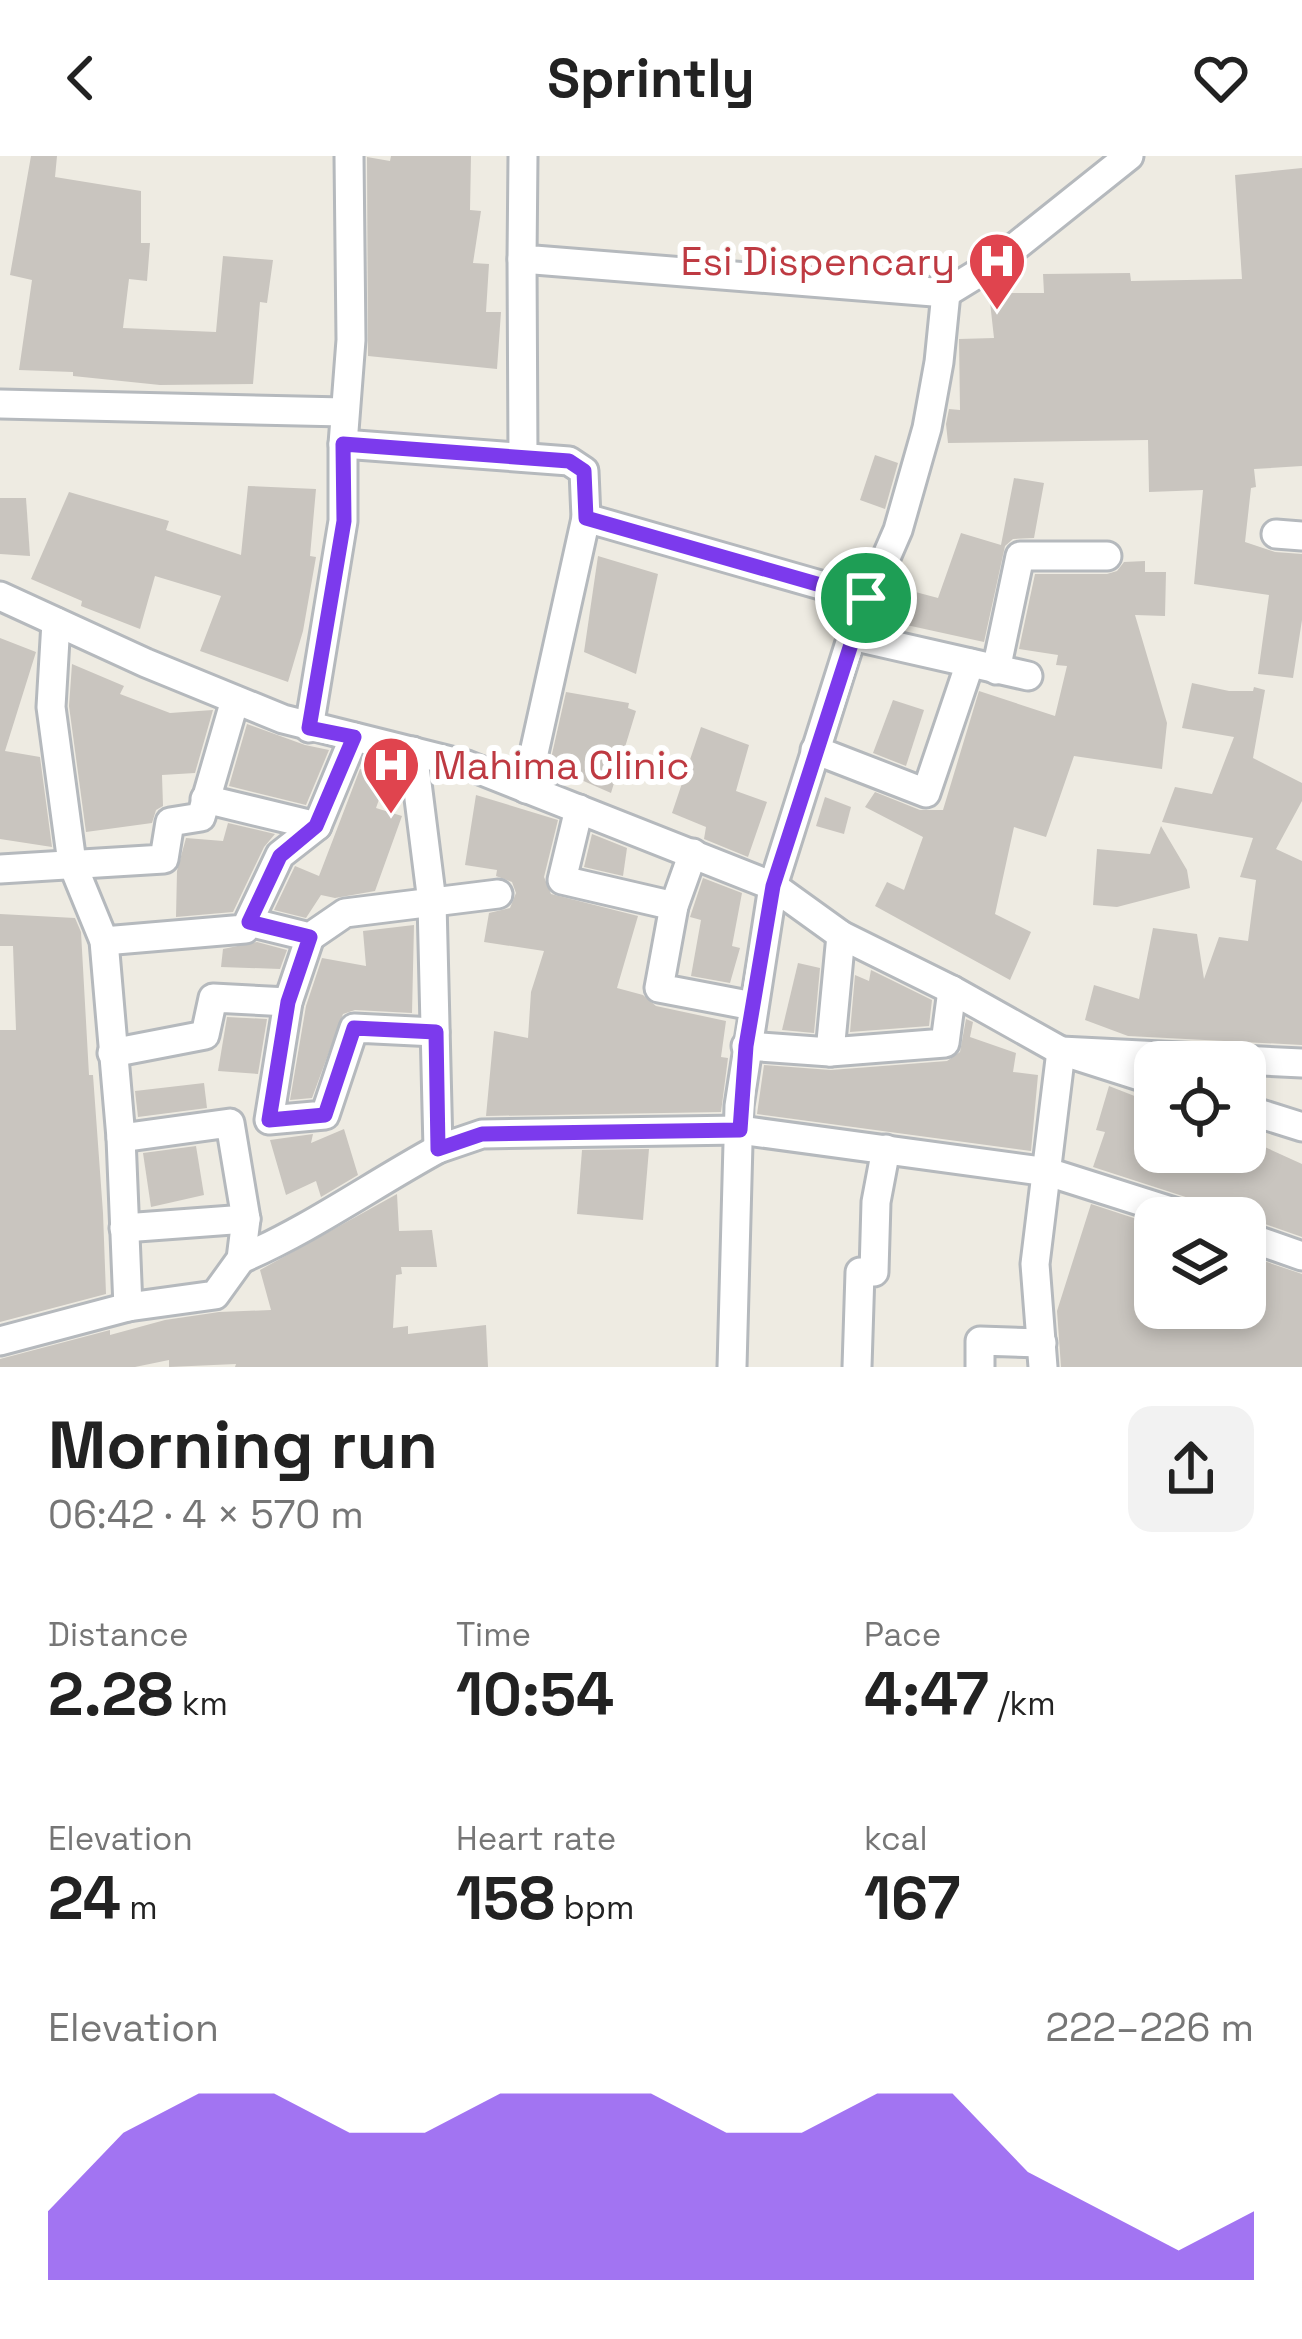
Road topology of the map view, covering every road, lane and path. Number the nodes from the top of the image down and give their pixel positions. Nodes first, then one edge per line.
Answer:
1 (349, 156) edge
2 (523, 156) edge
3 (1130, 156) edge
4 (522, 259) junction
5 (946, 293) junction
6 (0, 404) edge
7 (344, 412) junction
8 (343, 444) junction
9 (523, 457) junction
10 (586, 518) junction
11 (1107, 556) dead end
12 (0, 596) edge
13 (866, 598) junction
14 (56, 622) junction
15 (852, 636) junction
16 (983, 666) junction
17 (1028, 676) dead end
18 (235, 700) junction
19 (309, 728) junction
20 (354, 737) junction
21 (814, 750) junction
22 (412, 751) junction
23 (526, 789) junction
24 (206, 799) junction
25 (579, 809) junction
26 (316, 826) junction
27 (693, 853) junction
28 (72, 863) junction
29 (0, 869) edge
30 (773, 886) junction
31 (498, 895) dead end
32 (432, 902) junction
33 (674, 906) junction
34 (249, 922) junction
35 (841, 935) junction
36 (310, 937) junction
37 (104, 941) junction
38 (952, 990) junction
39 (288, 1002) junction
40 (753, 1006) junction
41 (436, 1032) junction
42 (746, 1046) junction
43 (830, 1052) junction
44 (1060, 1052) junction
45 (112, 1053) junction
46 (1302, 1063) edge
47 (1134, 1075) edge
48 (1266, 1116) edge
49 (1302, 1127) edge
50 (740, 1130) junction
51 (121, 1138) junction
52 (438, 1149) junction
53 (886, 1149) junction
54 (1048, 1172) junction
55 (1134, 1199) edge
56 (246, 1219) junction
57 (124, 1228) junction
58 (1266, 1243) edge
59 (1302, 1256) edge
60 (241, 1258) junction
61 (128, 1307) junction
62 (0, 1341) edge
63 (1042, 1355) edge
64 (732, 1367) edge
65 (857, 1367) edge
66 (980, 1367) edge

1 - 7 street
2 - 4 street
3 - 5 street
4 - 5 street
4 - 9 street
5 - 13 street
6 - 7 street
7 - 8 street
8 - 9 street
8 - 19 street
9 - 10 street
10 - 13 street
10 - 23 street
11 - 16 street
12 - 14 street
13 - 15 street
14 - 18 street
14 - 28 street
15 - 16 street
15 - 21 street
16 - 17 street
16 - 21 street
18 - 19 street
18 - 24 street
19 - 20 street
20 - 22 street
20 - 26 street
21 - 30 street
22 - 23 street
22 - 32 street
23 - 25 street
24 - 26 street
24 - 28 street
25 - 27 street
25 - 33 street
26 - 34 street
27 - 30 street
27 - 33 street
28 - 29 street
28 - 37 street
30 - 35 street
30 - 40 street
31 - 32 street
32 - 36 street
32 - 41 street
33 - 40 street
34 - 36 street
34 - 37 street
35 - 38 street
35 - 43 street
36 - 39 street
37 - 45 street
38 - 43 street
38 - 44 street
39 - 41 street
39 - 45 street
40 - 42 street
41 - 52 street
42 - 43 street
42 - 50 street
44 - 46 street
44 - 47 street
44 - 54 street
45 - 51 street
48 - 49 street
50 - 52 street
50 - 53 street
50 - 64 street
51 - 56 street
51 - 57 street
52 - 60 street
53 - 54 street
53 - 65 street
54 - 55 street
54 - 63 street
56 - 57 street
56 - 60 street
57 - 61 street
58 - 59 street
60 - 61 street
61 - 62 street
63 - 66 street

